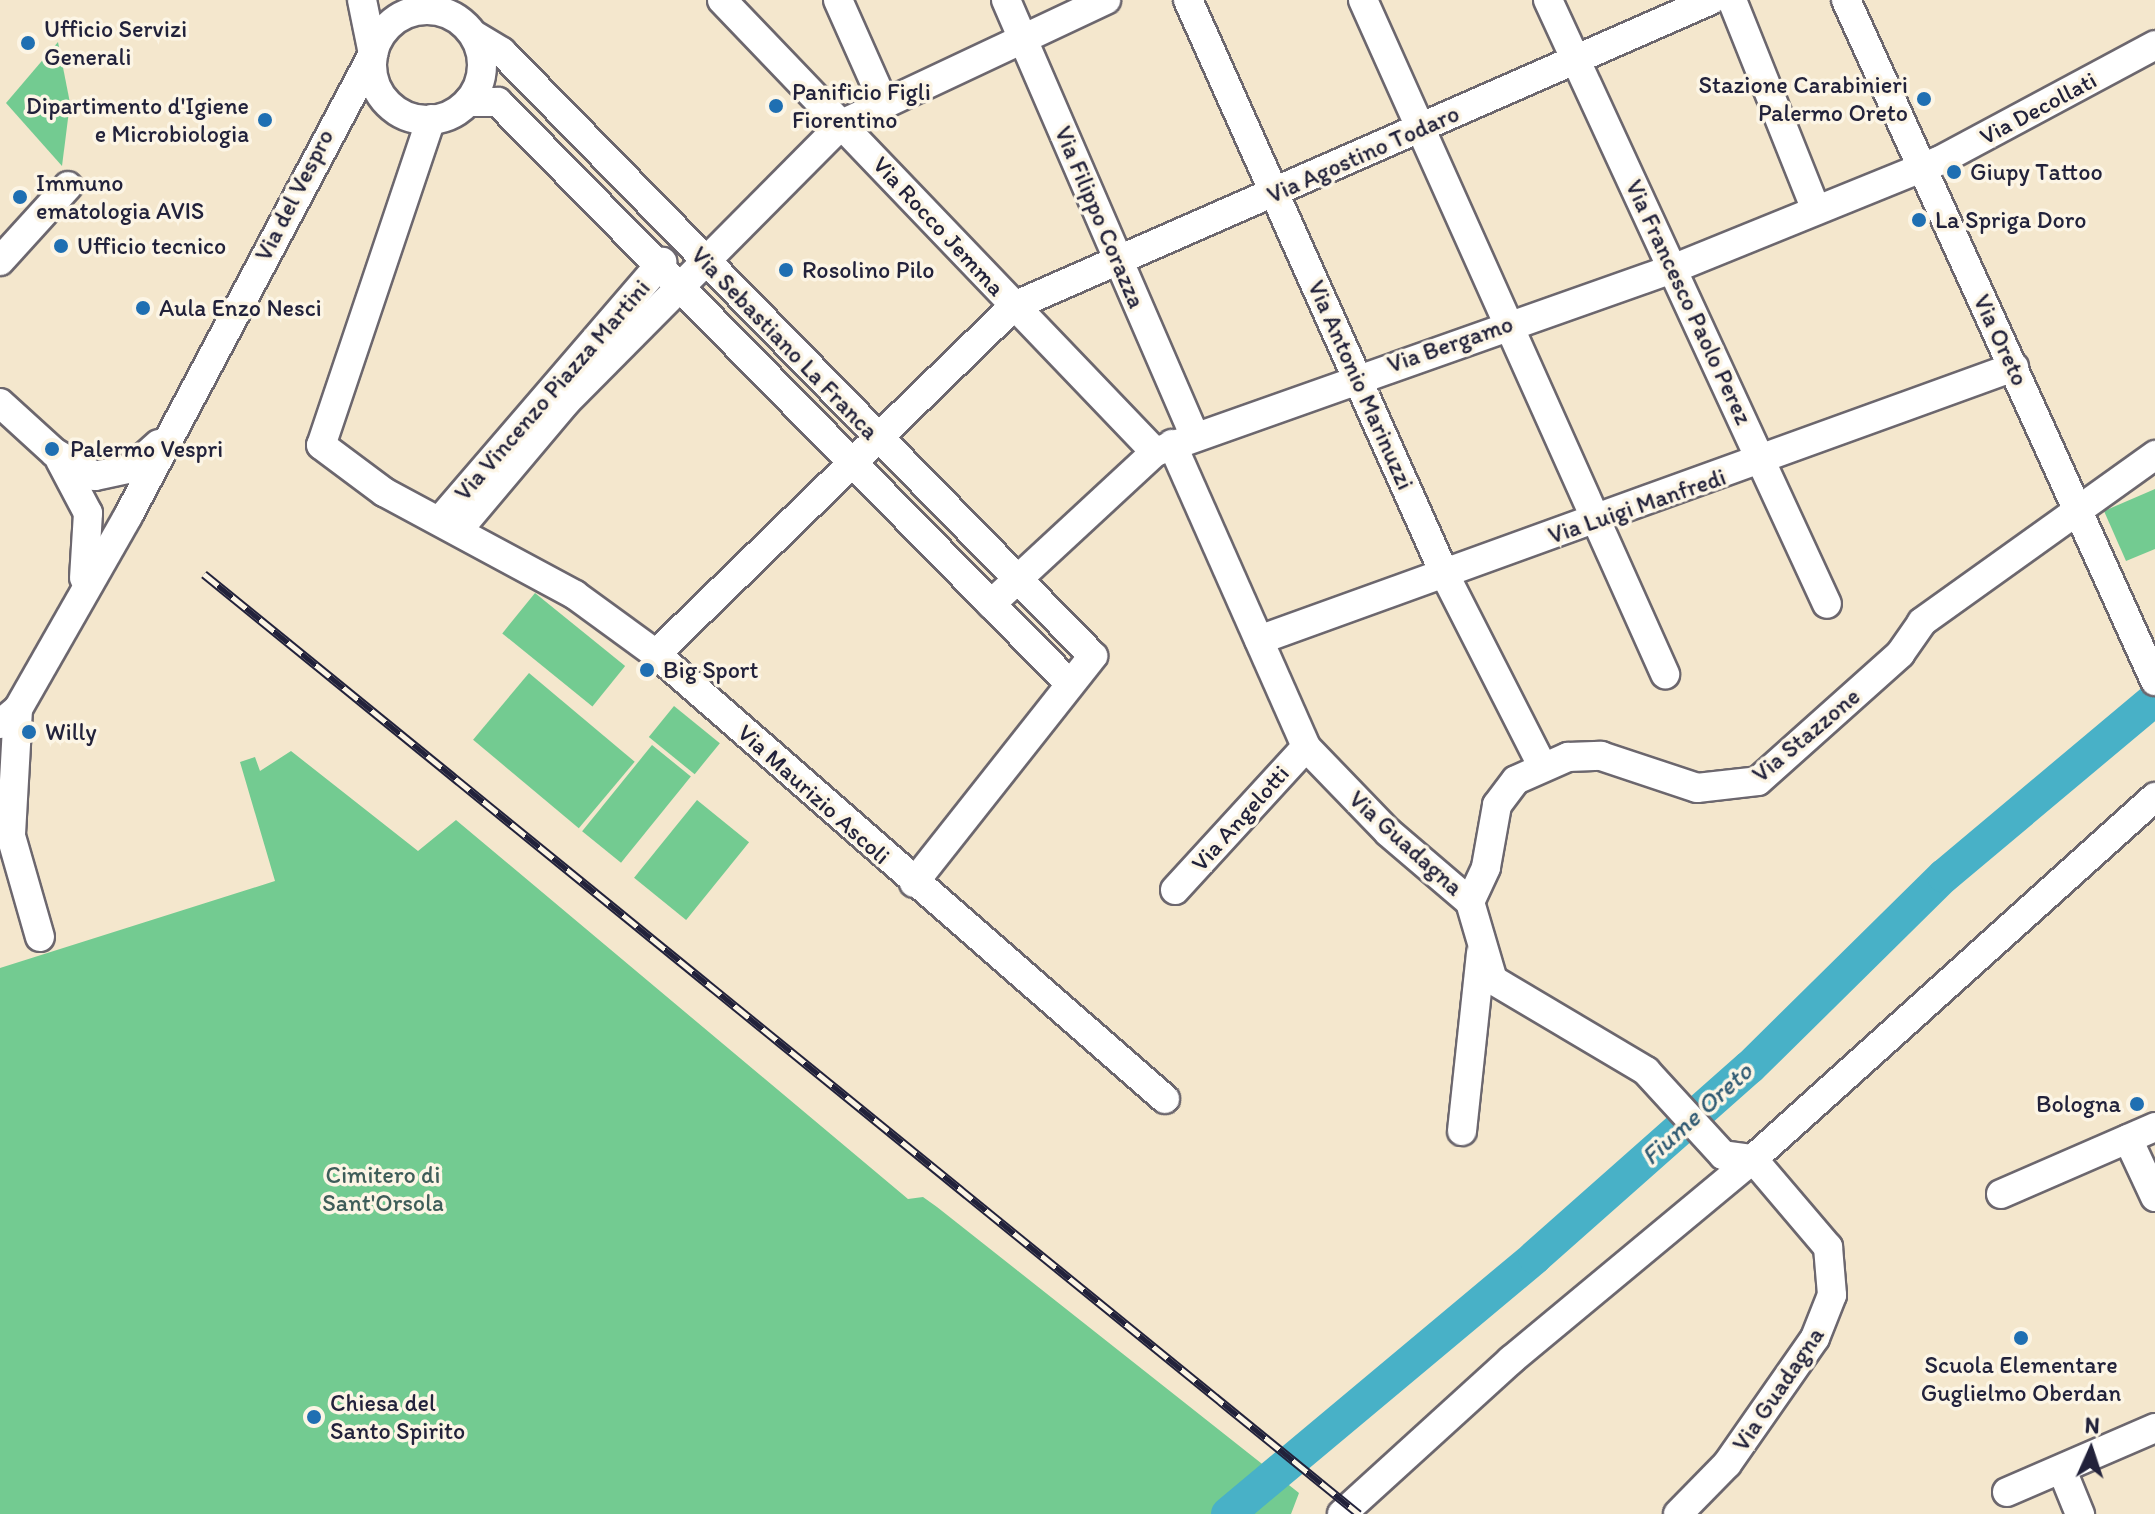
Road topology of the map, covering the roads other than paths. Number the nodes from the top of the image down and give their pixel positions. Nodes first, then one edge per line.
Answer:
1 (362, 0) edge
2 (722, 0) edge
3 (838, 0) edge
4 (1006, 0) edge
5 (1106, 0) edge
6 (1188, 0) edge
7 (1363, 0) edge
8 (1548, 0) edge
9 (1711, 0) edge
10 (1732, 0) edge
11 (1846, 0) edge
12 (440, 5) edge
13 (474, 35) junction
14 (1023, 35) junction
15 (2155, 45) edge
16 (373, 54) junction
17 (1575, 59) junction
18 (882, 99) junction
19 (468, 102) junction
20 (403, 114) junction
21 (431, 119) junction
22 (332, 120) junction
23 (842, 124) junction
24 (1421, 127) junction
25 (1920, 166) junction
26 (68, 186) dead end
27 (1276, 192) junction
28 (1815, 208) junction
29 (704, 260) junction
30 (0, 261) edge
31 (662, 262) junction
32 (1118, 262) junction
33 (1675, 268) junction
34 (682, 284) junction
35 (1014, 306) junction
36 (1512, 323) junction
37 (2014, 367) junction
38 (1357, 376) junction
39 (0, 403) edge
40 (171, 432) junction
41 (874, 435) junction
42 (1174, 444) junction
43 (2155, 455) edge
44 (851, 461) junction
45 (1763, 463) junction
46 (89, 485) junction
47 (128, 516) junction
48 (2080, 516) junction
49 (1597, 519) junction
50 (451, 523) junction
51 (1445, 575) junction
52 (1017, 580) junction
53 (77, 604) junction
54 (991, 604) junction
55 (1827, 604) dead end
56 (1259, 640) junction
57 (656, 654) junction
58 (1665, 674) dead end
59 (2155, 681) edge
60 (1069, 683) junction
61 (9, 716) edge
62 (1306, 747) junction
63 (1542, 765) junction
64 (2155, 797) edge
65 (914, 883) junction
66 (1175, 890) dead end
67 (1470, 902) junction
68 (40, 937) dead end
69 (1481, 953) junction
70 (1165, 1099) dead end
71 (2155, 1127) edge
72 (1462, 1131) dead end
73 (2128, 1139) junction
74 (1753, 1159) junction
75 (2001, 1194) dead end
76 (2155, 1197) edge
77 (2155, 1428) edge
78 (2062, 1470) junction
79 (2007, 1492) dead end
80 (1342, 1514) edge
81 (1678, 1514) edge
82 (2080, 1514) edge

1 - 16 street
2 - 23 street, Via Rocco Jemma
3 - 18 street
4 - 14 street, Via Filippo Corazza
5 - 14 street, Via Vincenzo Piazza Martini
6 - 27 street, Via Antonio Marinuzzi
7 - 24 street
8 - 17 street, Via Francesco Paolo Perez
9 - 17 street, Via Agostino Todaro
10 - 28 street
11 - 25 street, Via Oreto
12 - 13 street
12 - 16 street
13 - 19 street
13 - 29 street, Via Sebastiano La Franca
14 - 18 street, Via Vincenzo Piazza Martini
14 - 32 street, Via Filippo Corazza
15 - 25 street, Via Decollati
16 - 20 street
16 - 22 street, Via del Vespro
17 - 24 street, Via Agostino Todaro
17 - 33 street, Via Francesco Paolo Perez
18 - 23 street, Via Vincenzo Piazza Martini
19 - 21 street
19 - 31 street, Via Sebastiano La Franca
20 - 21 street
20 - 22 street
21 - 50 street, Via Maurizio Ascoli
22 - 40 street, Via del Vespro
23 - 29 street, Via Vincenzo Piazza Martini
23 - 35 street, Via Rocco Jemma
24 - 27 street, Via Agostino Todaro
24 - 36 street
25 - 28 street, Via Bergamo
25 - 37 street, Via Oreto
26 - 30 street
27 - 32 street, Via Agostino Todaro
27 - 38 street, Via Antonio Marinuzzi
28 - 33 street, Via Bergamo
29 - 34 street, Via Vincenzo Piazza Martini
29 - 41 street, Via Sebastiano La Franca
31 - 34 street, Via Sebastiano La Franca
31 - 50 street, Via Vincenzo Piazza Martini
32 - 35 street, Via Agostino Todaro
32 - 42 street, Via Filippo Corazza
33 - 36 street, Via Bergamo
33 - 45 street, Via Francesco Paolo Perez
34 - 44 street, Via Sebastiano La Franca
34 - 50 street, Via Vincenzo Piazza Martini
35 - 41 street, Via Agostino Todaro
35 - 42 street, Via Rocco Jemma
36 - 38 street, Via Bergamo
36 - 49 street
37 - 45 street, Via Luigi Manfredi
37 - 48 street, Via Oreto
38 - 42 street, Via Bergamo
38 - 51 street, Via Antonio Marinuzzi
39 - 46 street
40 - 46 street
40 - 47 street, Via del Vespro
41 - 44 street, Via Agostino Todaro
41 - 52 street, Via Sebastiano La Franca
42 - 52 street, Via Bergamo
42 - 56 street, Via Guadagna
43 - 48 street, Via Stazzone
44 - 54 street, Via Sebastiano La Franca
44 - 57 street, Via Agostino Todaro
45 - 49 street, Via Luigi Manfredi
45 - 55 street, Via Francesco Paolo Perez
46 - 47 street
46 - 53 street
47 - 53 street, Via del Vespro
48 - 59 street, Via Oreto
48 - 63 street, Via Stazzone
49 - 51 street, Via Luigi Manfredi
49 - 58 street
50 - 57 street, Via Maurizio Ascoli
51 - 56 street, Via Luigi Manfredi
51 - 63 street, Via Antonio Marinuzzi
52 - 54 street, Via Bergamo
52 - 60 street, Via Sebastiano La Franca
53 - 61 street, Via del Vespro
54 - 60 street, Via Sebastiano La Franca
56 - 62 street, Via Guadagna
57 - 65 street, Via Maurizio Ascoli
60 - 65 street
61 - 68 street
62 - 66 street, Via Angelotti
62 - 67 street, Via Guadagna
63 - 67 street, Via Stazzone
64 - 74 street
65 - 70 street, Via Maurizio Ascoli
67 - 69 street, Via Guadagna
69 - 72 street
69 - 74 street, Via Guadagna
71 - 73 street
73 - 75 street
73 - 76 street
74 - 80 street
74 - 81 street, Via Guadagna
77 - 78 street
78 - 79 street
78 - 82 street

